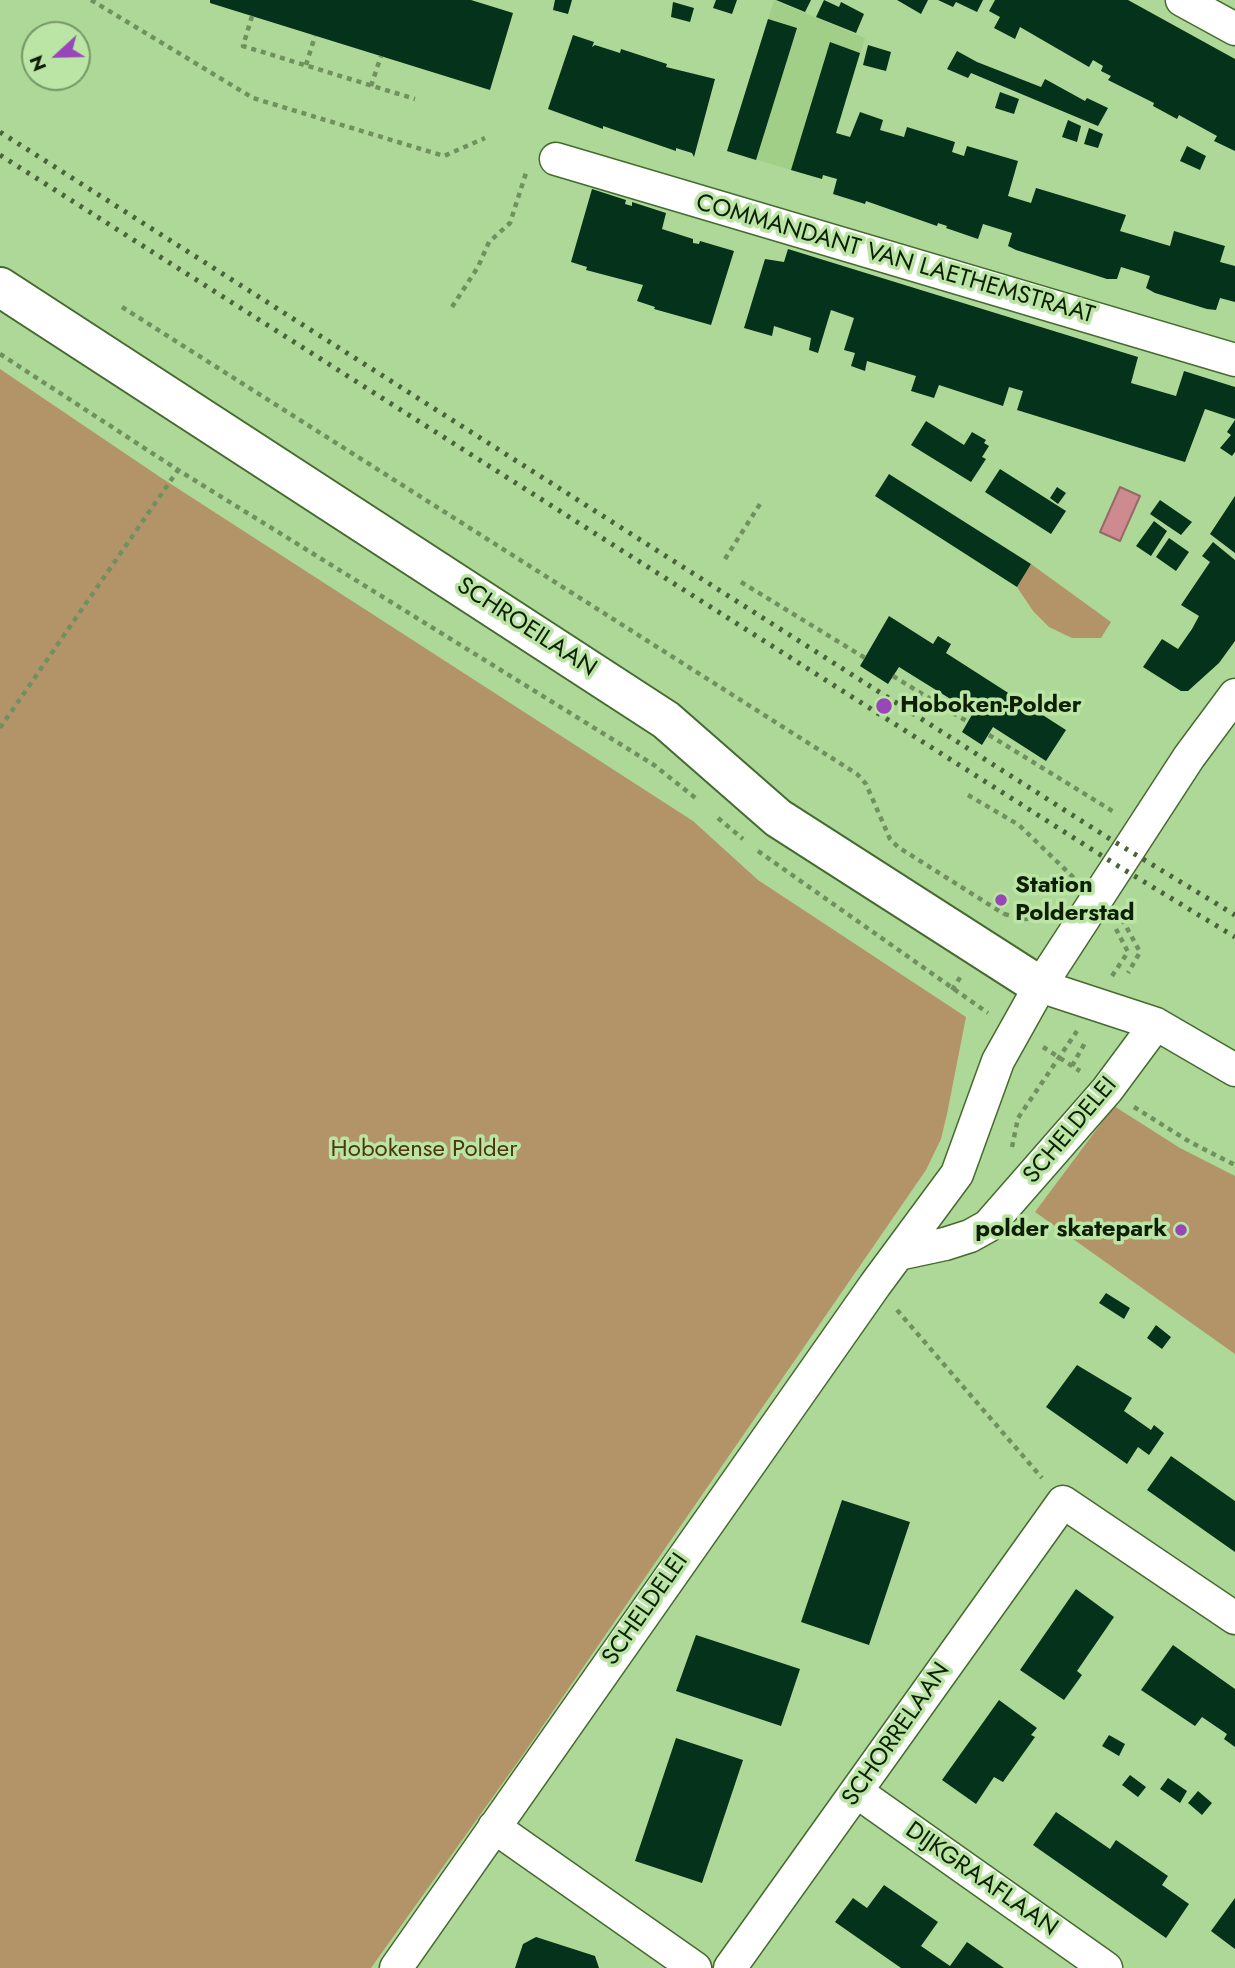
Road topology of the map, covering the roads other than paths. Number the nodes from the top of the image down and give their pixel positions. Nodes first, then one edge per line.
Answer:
1 (1182, 0) edge
2 (1235, 29) edge
3 (542, 161) road end
4 (0, 287) edge
5 (1235, 360) edge
6 (1235, 695) edge
7 (1040, 986) junction
8 (1156, 1024) junction
9 (1235, 1070) edge
10 (898, 1254) junction
11 (1235, 1618) edge
12 (857, 1792) junction
13 (494, 1827) junction
14 (396, 1968) edge
15 (695, 1968) edge
16 (730, 1968) edge
17 (1106, 1968) edge

1 - 2 street
3 - 5 street, COMMANDANT VAN LAETHEMSTRAAT
4 - 7 street, SCHROEILAAN
6 - 7 street, SCHELDELEI
7 - 8 street
7 - 10 street, SCHELDELEI
8 - 9 street
8 - 10 street, SCHELDELEI
10 - 13 street, SCHELDELEI
11 - 12 street, SCHORRELAAN
12 - 16 street, SCHORRELAAN
12 - 17 street, DIJKGRAAFLAAN
13 - 14 street, SCHELDELEI
13 - 15 street

